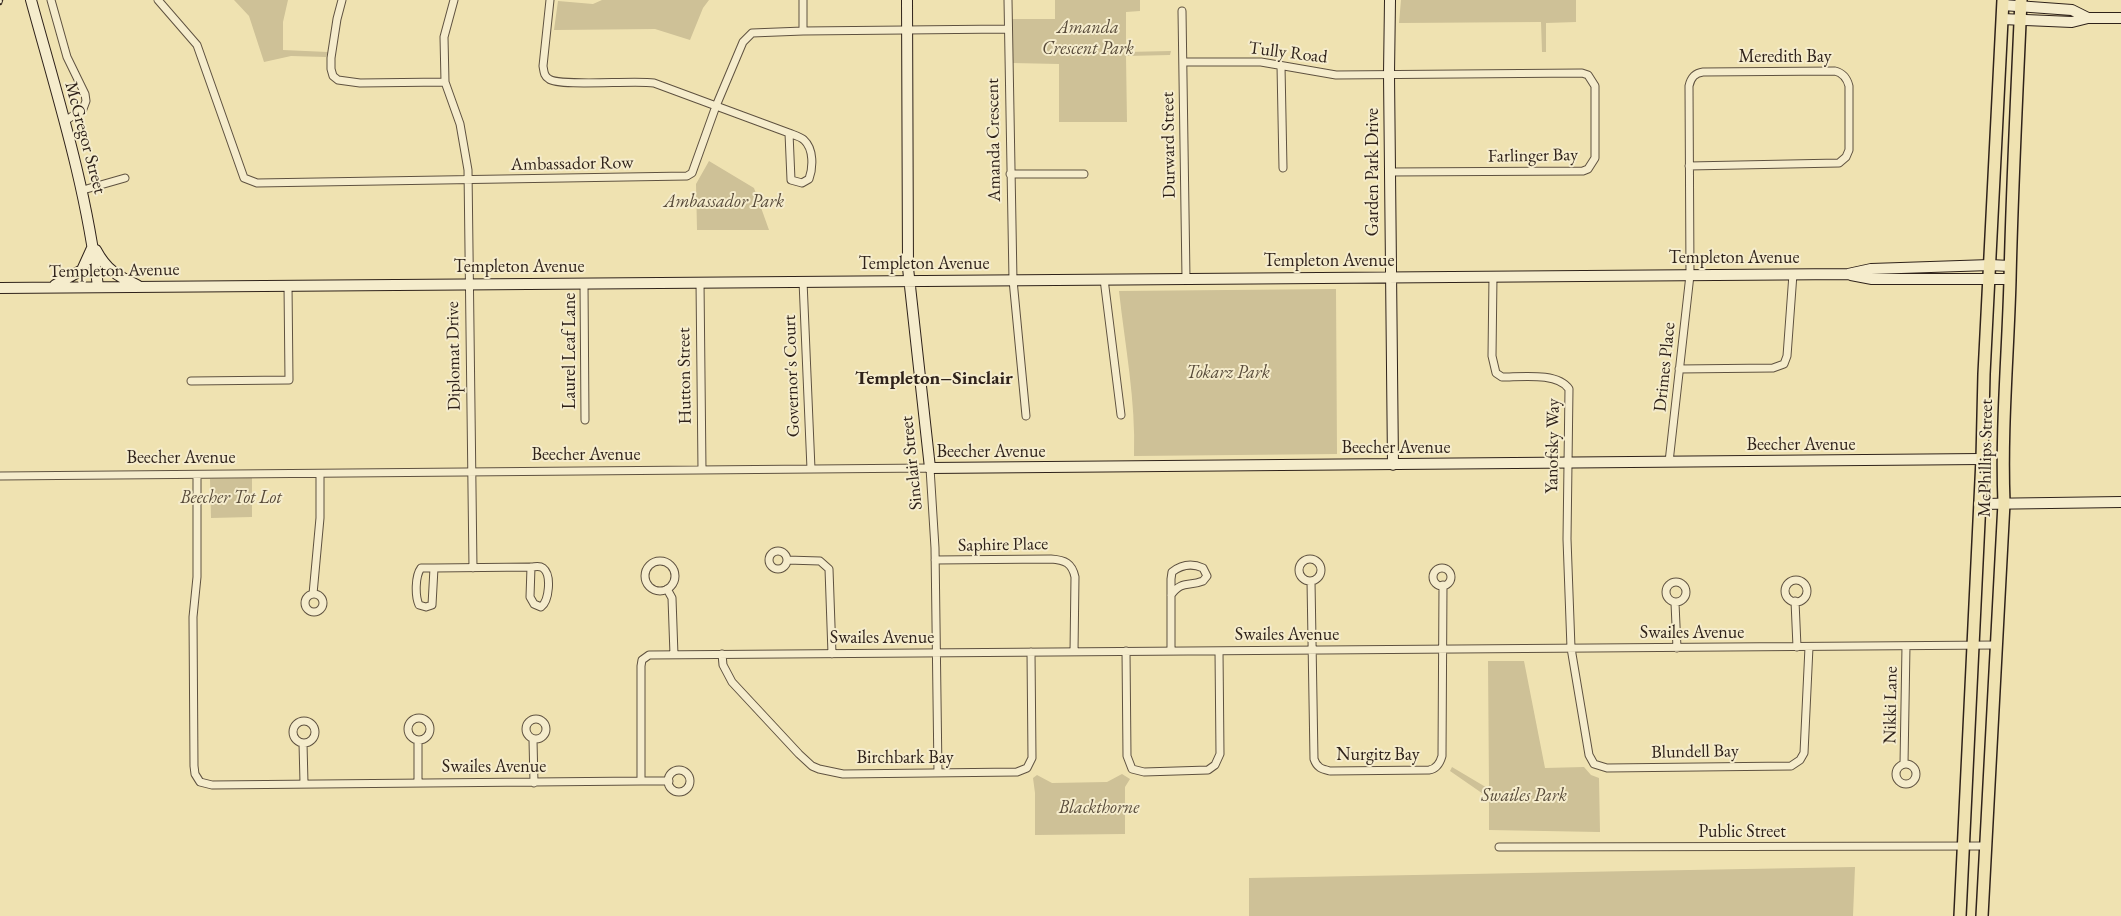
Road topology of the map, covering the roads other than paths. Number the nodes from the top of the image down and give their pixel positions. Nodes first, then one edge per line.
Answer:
1 (31, 0) edge
2 (51, 0) edge
3 (158, 0) edge
4 (342, 0) edge
5 (454, 0) edge
6 (550, 0) edge
7 (803, 0) edge
8 (907, 0) edge
9 (1008, 0) edge
10 (1390, 0) edge
11 (2003, 2) edge
12 (2021, 3) edge
13 (1182, 11) dead end
14 (2002, 18) junction
15 (2088, 18) junction
16 (2121, 18) edge
17 (2020, 19) junction
18 (1007, 29) junction
19 (907, 30) junction
20 (803, 31) junction
21 (1183, 62) junction
22 (1281, 66) junction
23 (1389, 74) junction
24 (445, 82) junction
25 (716, 106) junction
26 (65, 120) junction
27 (789, 133) junction
28 (1689, 166) junction
29 (1282, 168) dead end
30 (1390, 172) junction
31 (1010, 174) junction
32 (1084, 174) dead end
33 (125, 178) dead end
34 (469, 181) junction
35 (83, 190) junction
36 (93, 245) junction
37 (1990, 265) junction
38 (2010, 266) junction
39 (1793, 274) junction
40 (1848, 274) junction
41 (1690, 275) junction
42 (1390, 276) junction
43 (1492, 276) junction
44 (1186, 278) junction
45 (1104, 279) junction
46 (2010, 279) junction
47 (1013, 280) junction
48 (1990, 280) junction
49 (909, 281) junction
50 (700, 282) junction
51 (803, 282) junction
52 (584, 283) junction
53 (468, 284) junction
54 (288, 286) junction
55 (98, 287) junction
56 (141, 287) junction
57 (0, 288) edge
58 (48, 288) junction
59 (1679, 369) junction
60 (191, 381) dead end
61 (1121, 415) dead end
62 (1026, 416) dead end
63 (585, 420) dead end
64 (1982, 459) junction
65 (1669, 462) junction
66 (1567, 463) junction
67 (1393, 465) junction
68 (930, 468) junction
69 (811, 469) junction
70 (702, 470) junction
71 (470, 472) junction
72 (320, 474) junction
73 (196, 475) junction
74 (0, 476) edge
75 (2121, 502) edge
76 (2004, 503) junction
77 (1979, 504) junction
78 (787, 560) dead end
79 (935, 560) junction
80 (530, 567) junction
81 (434, 568) junction
82 (473, 568) junction
83 (1311, 581) dead end
84 (1443, 585) dead end
85 (668, 589) junction
86 (314, 594) dead end
87 (1171, 595) junction
88 (1795, 602) dead end
89 (1675, 603) dead end
90 (1996, 645) junction
91 (1906, 646) junction
92 (1973, 646) junction
93 (1797, 647) junction
94 (1809, 647) junction
95 (1571, 648) junction
96 (1677, 648) junction
97 (1442, 649) junction
98 (1312, 650) junction
99 (1126, 651) junction
100 (1171, 651) junction
101 (1219, 651) junction
102 (1032, 652) junction
103 (1074, 652) junction
104 (936, 653) junction
105 (722, 654) junction
106 (832, 654) junction
107 (674, 655) junction
108 (418, 740) dead end
109 (533, 740) dead end
110 (303, 743) dead end
111 (1904, 764) dead end
112 (938, 773) junction
113 (641, 781) junction
114 (669, 781) dead end
115 (418, 782) junction
116 (304, 783) junction
117 (534, 783) junction
118 (1964, 846) junction
119 (1984, 846) junction
120 (1499, 847) dead end
121 (1960, 916) edge
122 (1982, 916) edge

1 - 26 street, McGregor Street
2 - 26 street
3 - 34 street, Ambassador Row
4 - 24 street
5 - 24 street, Diplomat Drive
6 - 25 street
7 - 20 street
8 - 19 street, Sinclair Street
9 - 18 street, Amanda Crescent
10 - 23 street, Garden Park Drive
11 - 12 street
11 - 14 main road, McPhillips Street
12 - 15 street
12 - 17 main road, McPhillips Street
13 - 21 street, Durward Street
14 - 17 street
14 - 37 main road, McPhillips Street
15 - 16 street
15 - 17 street
17 - 38 main road, McPhillips Street
18 - 19 street, Ambassador Row
18 - 31 street, Amanda Crescent
19 - 20 street, Ambassador Row
19 - 49 street, Sinclair Street
20 - 25 street, Ambassador Row
21 - 22 street, Tully Road
21 - 44 street, Durward Street
22 - 23 street, Tully Road
22 - 29 street
23 - 30 street, Garden Park Drive
23 - 30 street, Farlinger Bay
24 - 34 street, Diplomat Drive
25 - 27 street
25 - 34 street, Ambassador Row
26 - 35 street, McGregor Street
27 - 27 street
28 - 28 street, Meredith Bay
28 - 41 street, Meredith Bay
30 - 42 street, Garden Park Drive
31 - 32 street
31 - 47 street, Amanda Crescent
33 - 35 street
34 - 53 street, Diplomat Drive
35 - 36 street, McGregor Street
36 - 55 street, McGregor Street
36 - 56 street
36 - 58 street
37 - 38 street, Templeton Avenue
37 - 40 street, Templeton Avenue
37 - 48 main road, McPhillips Street
38 - 46 main road, McPhillips Street
39 - 40 street, Templeton Avenue
39 - 41 street, Templeton Avenue
39 - 59 street
40 - 48 street, Templeton Avenue
41 - 43 street, Templeton Avenue
41 - 59 street, Drimes Place
42 - 43 street, Templeton Avenue
42 - 44 street, Templeton Avenue
42 - 67 street, Garden Park Drive
43 - 66 street, Yanofsky Way
44 - 45 street, Templeton Avenue
45 - 47 street, Templeton Avenue
45 - 61 street
46 - 48 street, Templeton Avenue
46 - 76 main road, McPhillips Street
47 - 49 street, Templeton Avenue
47 - 62 street, Amanda Crescent
48 - 64 main road, McPhillips Street
49 - 51 street, Templeton Avenue
49 - 68 street, Sinclair Street
50 - 51 street, Templeton Avenue
50 - 52 street, Templeton Avenue
50 - 70 street, Hutton Street
51 - 69 street, Governor's Court
52 - 53 street, Templeton Avenue
52 - 63 street, Laurel Leaf Lane
53 - 54 street, Templeton Avenue
53 - 71 street, Diplomat Drive
54 - 56 street, Templeton Avenue
54 - 60 street
55 - 56 street, Templeton Avenue
55 - 58 street, Templeton Avenue
57 - 58 street, Templeton Avenue
59 - 65 street, Drimes Place
64 - 65 street, Beecher Avenue
64 - 77 main road, McPhillips Street
65 - 66 street, Beecher Avenue
66 - 67 street, Beecher Avenue
66 - 95 street, Yanofsky Way
67 - 68 street, Beecher Avenue
68 - 69 street, Beecher Avenue
68 - 79 street, Sinclair Street
69 - 70 street, Beecher Avenue
70 - 71 street, Beecher Avenue
71 - 72 street, Beecher Avenue
71 - 82 street, Diplomat Drive
72 - 73 street, Beecher Avenue
72 - 86 street
73 - 74 street, Beecher Avenue
73 - 116 street, Swailes Avenue
75 - 76 street
76 - 77 street
76 - 90 main road, McPhillips Street
77 - 92 main road, McPhillips Street
78 - 106 street
79 - 103 street, Saphire Place
79 - 104 street, Sinclair Street
80 - 80 street
80 - 82 street
81 - 81 street
81 - 82 street
83 - 98 street
84 - 97 street
85 - 85 street
85 - 107 street
87 - 87 street
87 - 100 street
88 - 93 street
89 - 96 street
90 - 92 street, Swailes Avenue
90 - 119 main road, McPhillips Street
91 - 92 street, Swailes Avenue
91 - 94 street, Swailes Avenue
91 - 111 street, Nikki Lane
92 - 118 main road, McPhillips Street
93 - 94 street, Swailes Avenue
93 - 96 street, Swailes Avenue
94 - 95 street, Blundell Bay
95 - 96 street, Swailes Avenue
95 - 97 street, Swailes Avenue
97 - 98 street, Swailes Avenue
97 - 98 street, Nurgitz Bay
98 - 101 street, Swailes Avenue
99 - 100 street, Swailes Avenue
99 - 101 street
99 - 103 street, Swailes Avenue
100 - 101 street, Swailes Avenue
102 - 103 street, Swailes Avenue
102 - 104 street, Swailes Avenue
102 - 112 street, Birchbark Bay
104 - 106 street, Swailes Avenue
104 - 112 street, Sinclair Street
105 - 106 street, Swailes Avenue
105 - 107 street, Swailes Avenue
105 - 112 street, Birchbark Bay
107 - 113 street, Swailes Avenue
108 - 115 street
109 - 117 street
110 - 116 street
113 - 114 street
113 - 117 street, Swailes Avenue
115 - 116 street, Swailes Avenue
115 - 117 street, Swailes Avenue
118 - 119 street, Public Street
118 - 120 street, Public Street
118 - 121 main road, McPhillips Street
119 - 122 main road, McPhillips Street

